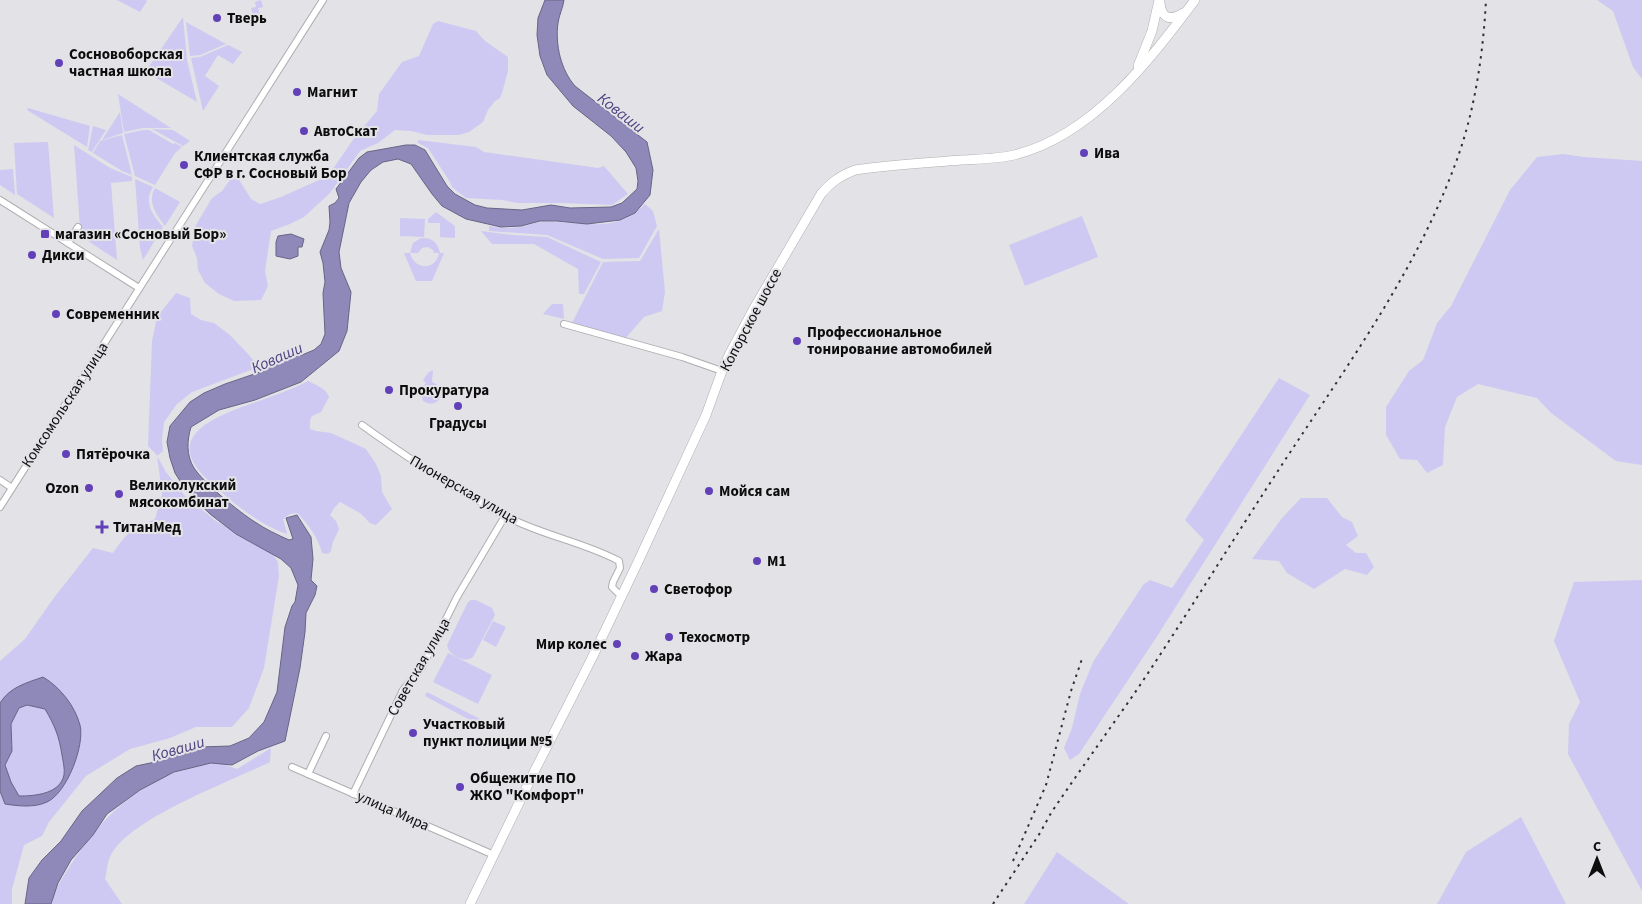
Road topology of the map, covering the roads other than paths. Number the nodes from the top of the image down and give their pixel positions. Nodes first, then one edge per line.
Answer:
1 (323, 0) edge
2 (1159, 0) edge
3 (1193, 0) edge
4 (1187, 10) junction
5 (1134, 74) junction
6 (0, 200) edge
7 (78, 227) dead end
8 (68, 243) junction
9 (139, 288) junction
10 (564, 324) dead end
11 (722, 371) junction
12 (362, 425) dead end
13 (0, 480) edge
14 (12, 488) junction
15 (0, 507) edge
16 (505, 516) junction
17 (621, 596) junction
18 (326, 736) dead end
19 (292, 767) dead end
20 (308, 774) junction
21 (354, 794) junction
22 (494, 855) junction
23 (470, 904) edge

1 - 9 street, Комсомольская улица
2 - 4 main road
2 - 5 main road
3 - 4 main road, Копорское шоссе
4 - 5 main road, Копорское шоссе
5 - 11 main road, Копорское шоссе
6 - 8 street
7 - 8 street
8 - 9 street
9 - 14 street, Комсомольская улица
10 - 11 street
11 - 17 main road, Копорское шоссе
12 - 16 street, Пионерская улица
13 - 14 street
14 - 15 street, Комсомольская улица
16 - 17 street, Пионерская улица
16 - 21 street, Советская улица
17 - 22 main road, Копорское шоссе
18 - 20 street
19 - 20 street, улица Мира
20 - 21 street, улица Мира
21 - 22 street, улица Мира
22 - 23 main road, Копорское шоссе

